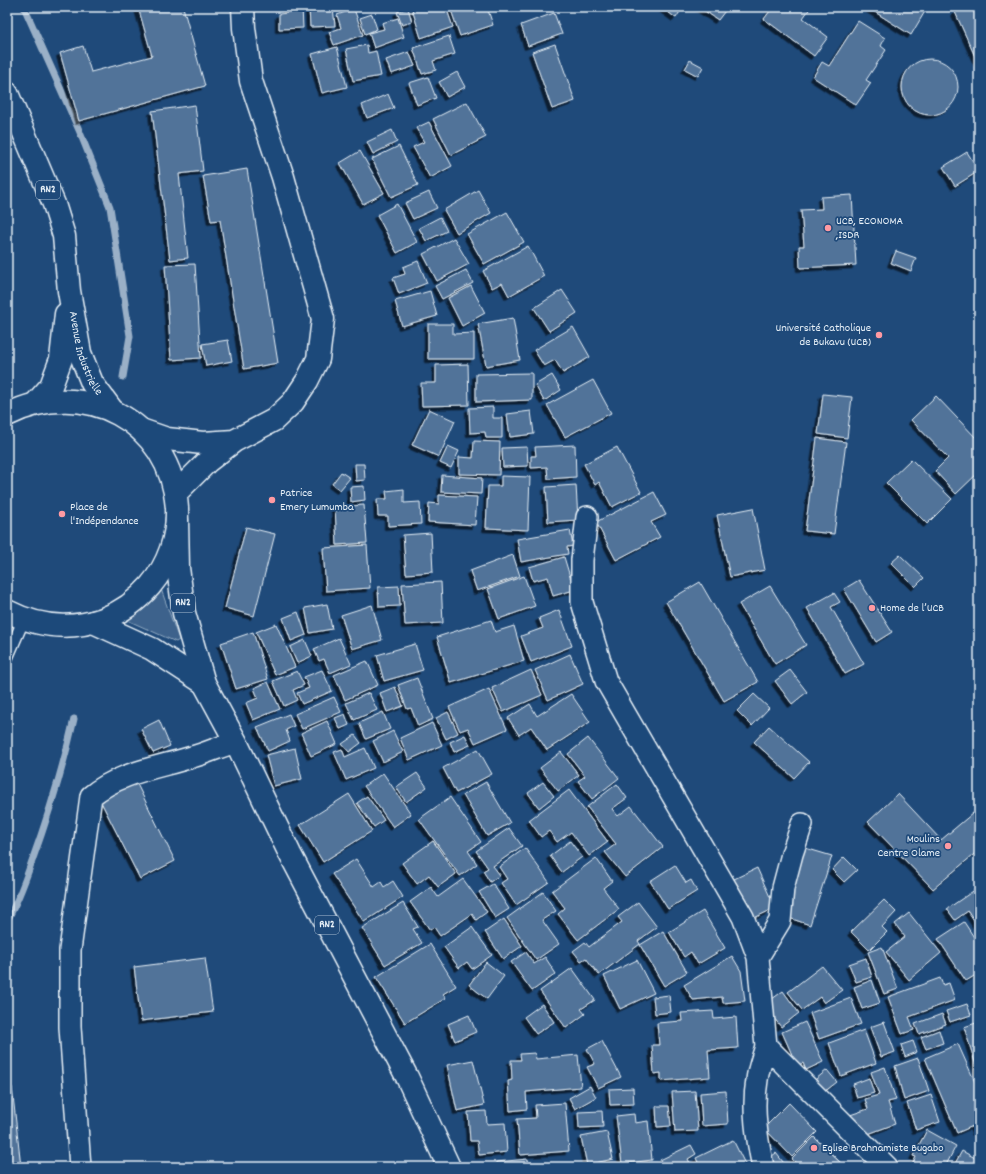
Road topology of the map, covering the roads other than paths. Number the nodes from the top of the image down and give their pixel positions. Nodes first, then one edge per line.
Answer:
1 (243, 7) edge
2 (7, 93) edge
3 (69, 291) junction
4 (36, 403) junction
5 (112, 410) junction
6 (7, 415) edge
7 (141, 430) junction
8 (234, 441) junction
9 (176, 493) junction
10 (587, 517) dead end
11 (177, 520) junction
12 (15, 615) edge
13 (93, 622) junction
14 (7, 658) edge
15 (204, 683) junction
16 (236, 742) junction
17 (802, 824) dead end
18 (758, 957) junction
19 (766, 1046) junction
20 (80, 1167) edge
21 (449, 1167) edge
22 (763, 1167) edge
23 (887, 1167) edge

1 - 8 main road
2 - 3 main road, Avenue Industrielle / RN2
3 - 4 main road, Avenue Industrielle / RN2
3 - 5 main road, Avenue Industrielle / RN2
4 - 5 main road
4 - 6 main road
5 - 7 main road
7 - 8 main road
7 - 9 main road
8 - 9 main road
9 - 11 main road
10 - 18 street
11 - 13 main road
11 - 15 main road, RN2
12 - 13 main road
12 - 14 lane
13 - 15 main road, RN2
15 - 16 main road, RN2
16 - 20 street
16 - 21 main road, RN2
17 - 18 street
18 - 19 street
19 - 22 street
19 - 23 street

